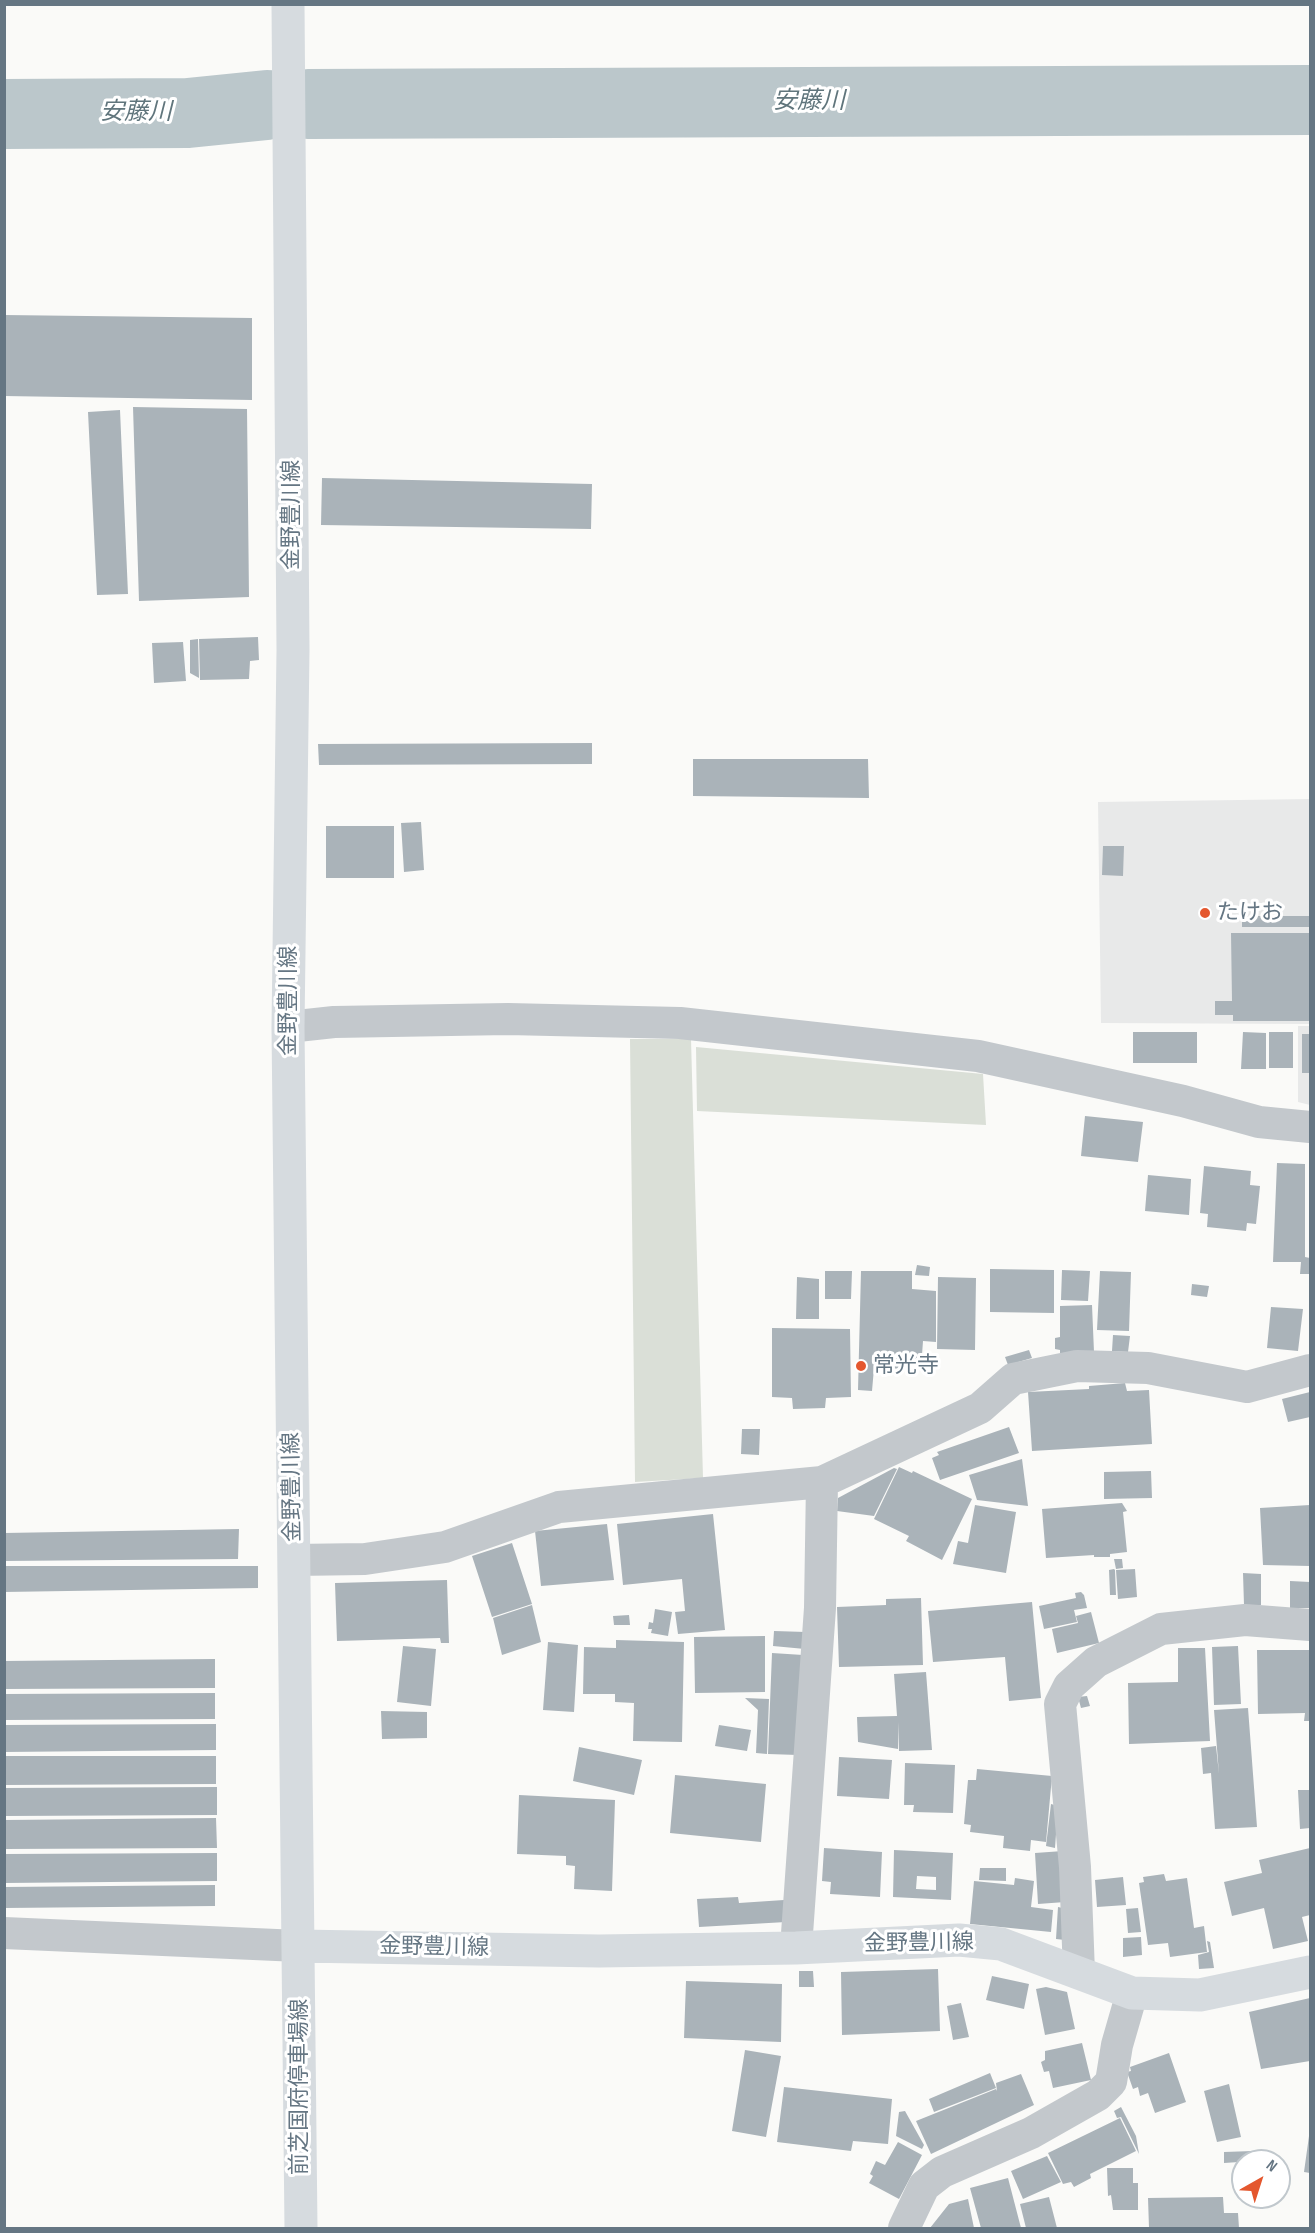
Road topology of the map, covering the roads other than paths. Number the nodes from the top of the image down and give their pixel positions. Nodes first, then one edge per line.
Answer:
1 (288, 4) edge
2 (288, 1027) junction
3 (1311, 1127) edge
4 (1311, 1370) edge
5 (822, 1482) junction
6 (294, 1560) junction
7 (1311, 1624) edge
8 (4, 1933) edge
9 (299, 1946) junction
10 (796, 1948) junction
11 (1079, 1972) junction
12 (1311, 1972) edge
13 (1132, 1993) junction
14 (301, 2229) edge
15 (904, 2229) edge

1 - 2 main road, 金野豊川線
2 - 3 street
2 - 6 main road, 金野豊川線
4 - 5 street
5 - 6 street
5 - 10 street
6 - 9 main road, 金野豊川線
7 - 11 street
8 - 9 street
9 - 10 main road, 金野豊川線
9 - 14 main road, 前芝国府停車場線
10 - 11 main road, 金野豊川線
11 - 13 main road, 金野豊川線
12 - 13 main road, 金野豊川線
13 - 15 street

